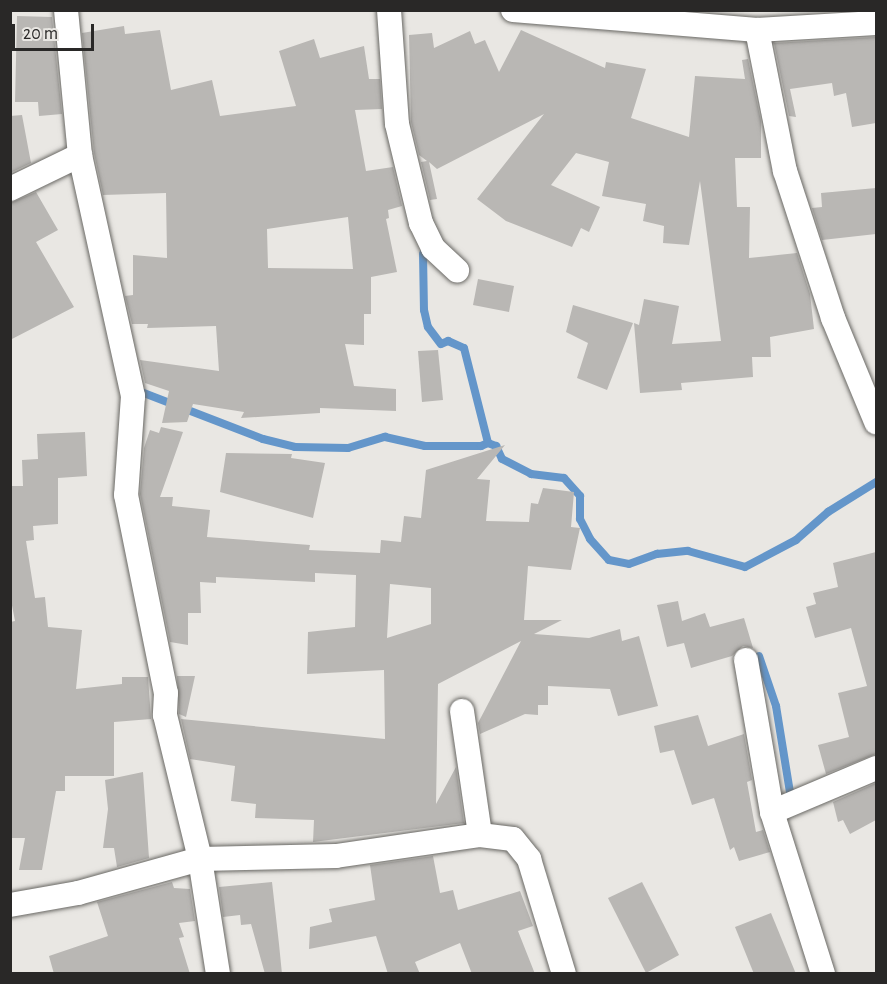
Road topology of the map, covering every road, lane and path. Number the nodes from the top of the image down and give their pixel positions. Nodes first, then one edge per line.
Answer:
1 (66, 10) edge
2 (388, 10) edge
3 (513, 10) edge
4 (876, 23) edge
5 (758, 30) junction
6 (80, 155) junction
7 (10, 189) edge
8 (457, 270) dead end
9 (876, 422) edge
10 (746, 660) dead end
11 (462, 711) dead end
12 (876, 768) edge
13 (771, 812) junction
14 (480, 834) junction
15 (200, 859) junction
16 (10, 905) edge
17 (218, 974) edge
18 (564, 974) edge
19 (823, 974) edge

1 - 6 street
2 - 8 street
3 - 5 street
4 - 5 street
5 - 9 street
6 - 7 street
6 - 15 street
10 - 13 street
11 - 14 street
12 - 13 street
13 - 19 street
14 - 15 street
14 - 18 street
15 - 16 street
15 - 17 street

